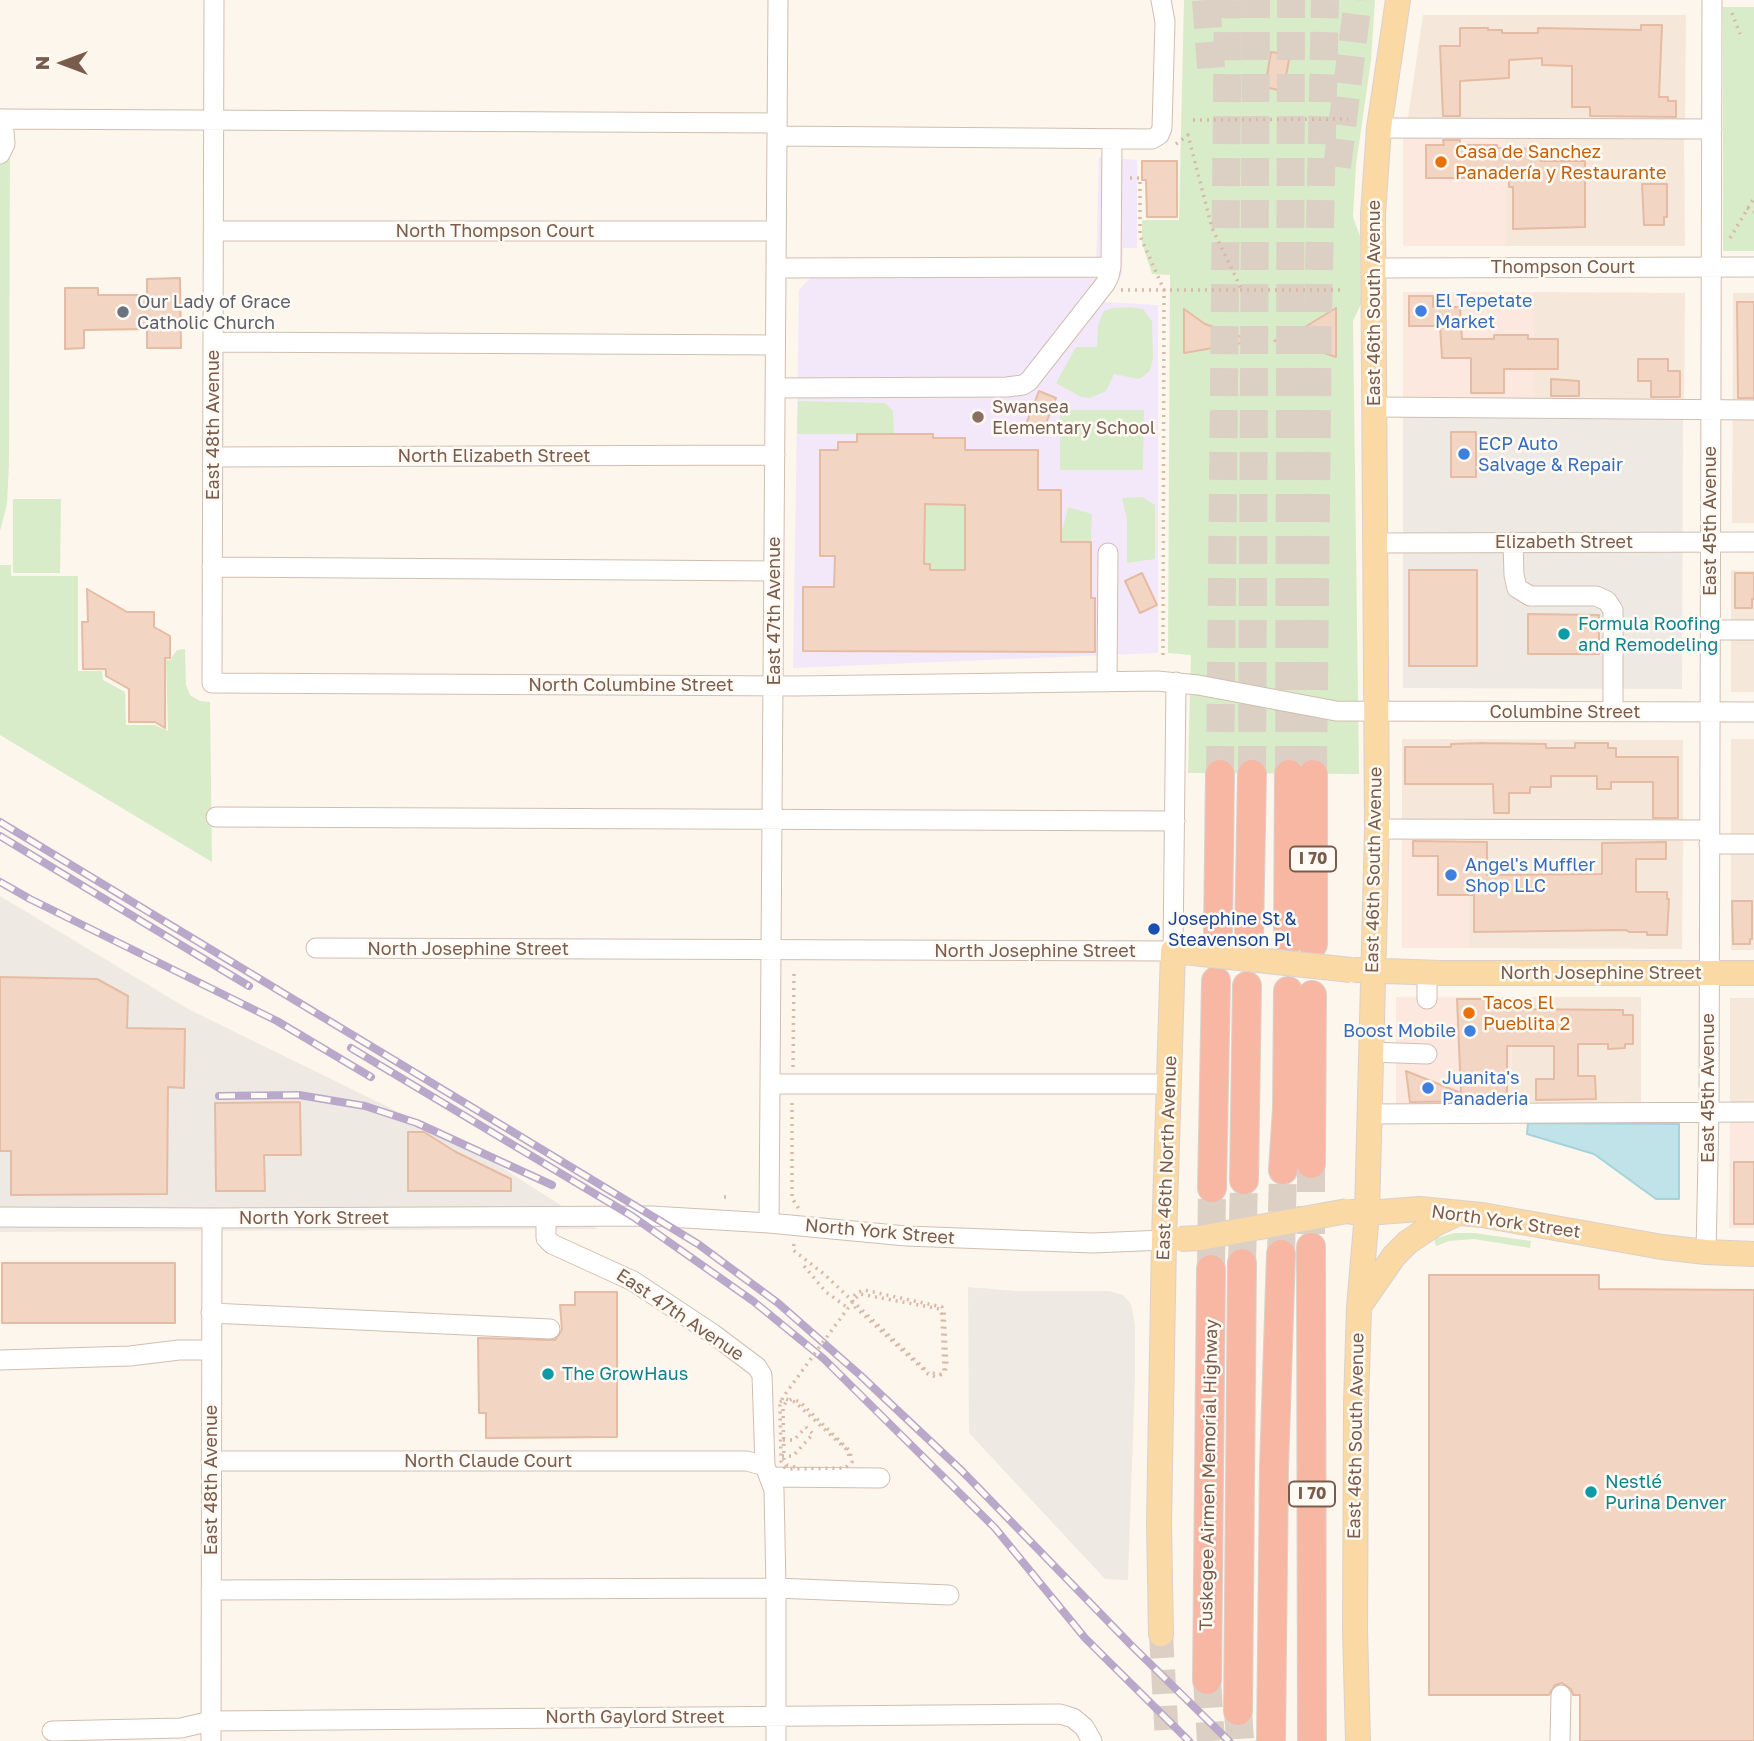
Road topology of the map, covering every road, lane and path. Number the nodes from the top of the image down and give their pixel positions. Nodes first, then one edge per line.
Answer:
1 (214, 0) edge
2 (778, 0) edge
3 (1161, 0) edge
4 (1398, 0) edge
5 (1712, 0) edge
6 (1731, 11) dead end
7 (1740, 34) dead end
8 (2, 119) edge
9 (1348, 119) dead end
10 (214, 120) junction
11 (1193, 120) dead end
12 (1379, 128) junction
13 (1712, 129) junction
14 (777, 130) junction
15 (1188, 135) dead end
16 (1112, 140) junction
17 (0, 155) edge
18 (1122, 178) dead end
19 (1754, 198) edge
20 (1747, 208) junction
21 (1754, 212) edge
22 (214, 231) junction
23 (776, 231) junction
24 (1727, 244) dead end
25 (1111, 267) junction
26 (1711, 267) junction
27 (1754, 267) edge
28 (776, 268) junction
29 (1373, 268) junction
30 (1119, 290) dead end
31 (1164, 290) junction
32 (1242, 290) junction
33 (1340, 290) dead end
34 (213, 342) junction
35 (775, 345) junction
36 (775, 388) junction
37 (1375, 407) junction
38 (1711, 410) junction
39 (1754, 410) edge
40 (775, 455) junction
41 (213, 457) junction
42 (1513, 542) junction
43 (1710, 542) junction
44 (1754, 542) edge
45 (1374, 543) junction
46 (1108, 553) dead end
47 (212, 567) junction
48 (774, 571) junction
49 (1754, 629) edge
50 (1710, 630) junction
51 (1163, 658) dead end
52 (1107, 682) junction
53 (212, 683) joint
54 (1183, 683) junction
55 (773, 686) junction
56 (1613, 712) junction
57 (1710, 712) junction
58 (1754, 712) edge
59 (1376, 713) junction
60 (1220, 774) tunnel mouth
61 (1252, 774) tunnel mouth
62 (1301, 774) tunnel mouth
63 (216, 817) dead end
64 (772, 821) junction
65 (1175, 821) junction
66 (1377, 829) junction
67 (1710, 837) junction
68 (1754, 844) edge
69 (1218, 931) dead end
70 (1249, 936) dead end
71 (1300, 943) dead end
72 (316, 948) dead end
73 (771, 950) junction
74 (1183, 952) junction
75 (1362, 971) junction
76 (1427, 972) junction
77 (1709, 973) junction
78 (1754, 973) edge
79 (1216, 981) dead end
80 (1247, 986) dead end
81 (1427, 999) dead end
82 (1370, 1052) junction
83 (1427, 1054) dead end
84 (770, 1084) junction
85 (1169, 1084) junction
86 (1709, 1112) junction
87 (1754, 1112) edge
88 (1369, 1114) junction
89 (1311, 1164) tunnel mouth
90 (1283, 1170) tunnel mouth
91 (1244, 1180) tunnel mouth
92 (1212, 1188) tunnel mouth
93 (724, 1197) dead end
94 (730, 1197) dead end
95 (1357, 1212) junction
96 (1457, 1214) junction
97 (0, 1217) edge
98 (546, 1217) junction
99 (212, 1218) junction
100 (769, 1223) junction
101 (1172, 1240) junction
102 (1311, 1247) tunnel mouth
103 (793, 1250) dead end
104 (1706, 1252) junction
105 (1281, 1254) tunnel mouth
106 (1754, 1254) edge
107 (1242, 1263) tunnel mouth
108 (804, 1266) dead end
109 (1211, 1269) tunnel mouth
110 (1359, 1307) junction
111 (848, 1308) junction
112 (211, 1313) junction
113 (550, 1329) dead end
114 (211, 1350) junction
115 (0, 1360) edge
116 (781, 1440) junction
117 (793, 1455) dead end
118 (211, 1461) junction
119 (770, 1466) junction
120 (880, 1478) dead end
121 (776, 1588) junction
122 (211, 1590) junction
123 (949, 1595) dead end
124 (1161, 1634) tunnel mouth
125 (1207, 1680) tunnel mouth
126 (1561, 1695) dead end
127 (1238, 1711) tunnel mouth
128 (776, 1717) junction
129 (211, 1721) junction
130 (52, 1731) dead end
131 (211, 1741) edge
132 (776, 1741) edge
133 (1092, 1741) edge
134 (1271, 1741) edge
135 (1312, 1741) edge
136 (1358, 1741) edge
137 (1560, 1741) edge

1 - 10 street, East 48th Avenue
2 - 14 street, East 47th Avenue
3 - 16 street
4 - 12 main road, East 46th South Avenue
5 - 13 street, East 45th Avenue
6 - 7 path
8 - 10 street
8 - 17 street
9 - 11 path
10 - 14 street
10 - 22 street, East 48th Avenue
12 - 13 street
12 - 29 main road, East 46th South Avenue
13 - 26 street, East 45th Avenue
14 - 16 street
14 - 23 street, East 47th Avenue
15 - 32 path
16 - 25 street
18 - 31 path
19 - 20 path
20 - 21 path
20 - 24 path
22 - 23 street, North Thompson Court
22 - 34 street, East 48th Avenue
23 - 28 street, East 47th Avenue
25 - 28 street
25 - 36 street
26 - 27 street, Thompson Court
26 - 29 street, Thompson Court
26 - 38 street, East 45th Avenue
28 - 35 street, East 47th Avenue
29 - 37 main road, East 46th South Avenue
30 - 31 path
31 - 32 path
31 - 51 path
32 - 33 path
34 - 35 street
34 - 41 street, East 48th Avenue
35 - 36 street, East 47th Avenue
36 - 40 street, East 47th Avenue
37 - 38 street
37 - 45 main road, East 46th South Avenue
38 - 39 street
38 - 43 street, East 45th Avenue
40 - 41 street, North Elizabeth Street
40 - 48 street, East 47th Avenue
41 - 47 street, East 48th Avenue
42 - 43 street, Elizabeth Street
42 - 45 street, Elizabeth Street
42 - 56 street
43 - 44 street, Elizabeth Street
43 - 50 street, East 45th Avenue
45 - 59 main road, East 46th South Avenue
46 - 52 street
47 - 48 street
47 - 53 street, East 48th Avenue
48 - 55 street, East 47th Avenue
49 - 50 street
50 - 57 street, East 45th Avenue
52 - 54 street, North Columbine Street
52 - 55 street, North Columbine Street
53 - 55 street, North Columbine Street
54 - 59 street, North Columbine Street
54 - 65 street, East 46th North Avenue
55 - 64 street, East 47th Avenue
56 - 57 street, Columbine Street
56 - 59 street, Columbine Street
57 - 58 street, Columbine Street
57 - 67 street, East 45th Avenue
59 - 66 main road, East 46th South Avenue
60 - 69 highway
61 - 70 highway
62 - 71 highway, I 70
63 - 64 street
64 - 65 street
64 - 73 street, East 47th Avenue
65 - 74 street, East 46th North Avenue
66 - 67 street
66 - 75 main road, East 46th South Avenue
67 - 68 street
67 - 77 street, East 45th Avenue
72 - 73 street, North Josephine Street
73 - 74 street, North Josephine Street
73 - 84 street, East 47th Avenue
74 - 75 main road, North Josephine Street, bridge
74 - 85 main road, East 46th North Avenue
75 - 76 main road, North Josephine Street
75 - 82 main road, East 46th South Avenue
76 - 77 main road, North Josephine Street
76 - 81 street
77 - 78 main road, North Josephine Street
77 - 86 street, East 45th Avenue
79 - 92 highway
80 - 91 highway
82 - 83 street
82 - 88 main road, East 46th South Avenue
84 - 85 street
84 - 100 street, East 47th Avenue
85 - 101 main road, East 46th North Avenue
86 - 87 street
86 - 88 street
86 - 104 street, East 45th Avenue
88 - 95 main road, East 46th South Avenue
89 - 90 highway
93 - 94 path
95 - 96 main road, North York Street
95 - 101 main road, North York Street, bridge
95 - 110 main road, East 46th South Avenue
96 - 104 main road, North York Street
96 - 110 main road
97 - 99 street, North York Street
98 - 99 street, North York Street
98 - 100 street, North York Street
98 - 119 street, East 47th Avenue
99 - 112 street, East 48th Avenue
100 - 101 street, North York Street
101 - 124 main road, East 46th North Avenue
102 - 135 highway, I 70
103 - 111 path, bridge
104 - 106 main road, North York Street
105 - 134 highway
107 - 127 highway
108 - 111 path
109 - 125 highway, Tuskegee Airmen Memorial Highway
110 - 136 main road, East 46th South Avenue
111 - 116 path, bridge
112 - 113 street
112 - 114 street, East 48th Avenue
114 - 115 street
114 - 118 street, East 48th Avenue
116 - 117 path, bridge
116 - 119 path, bridge
118 - 119 street, North Claude Court
118 - 122 street, East 48th Avenue
119 - 120 street, North Claude Court
119 - 121 street, East 47th Avenue
121 - 122 street
121 - 123 street
121 - 128 street, East 47th Avenue
122 - 129 street, East 48th Avenue
126 - 137 street
128 - 129 street, North Gaylord Street
128 - 132 street, East 47th Avenue
128 - 133 street, North Gaylord Street
129 - 130 street, North Gaylord Street
129 - 131 street, East 48th Avenue

